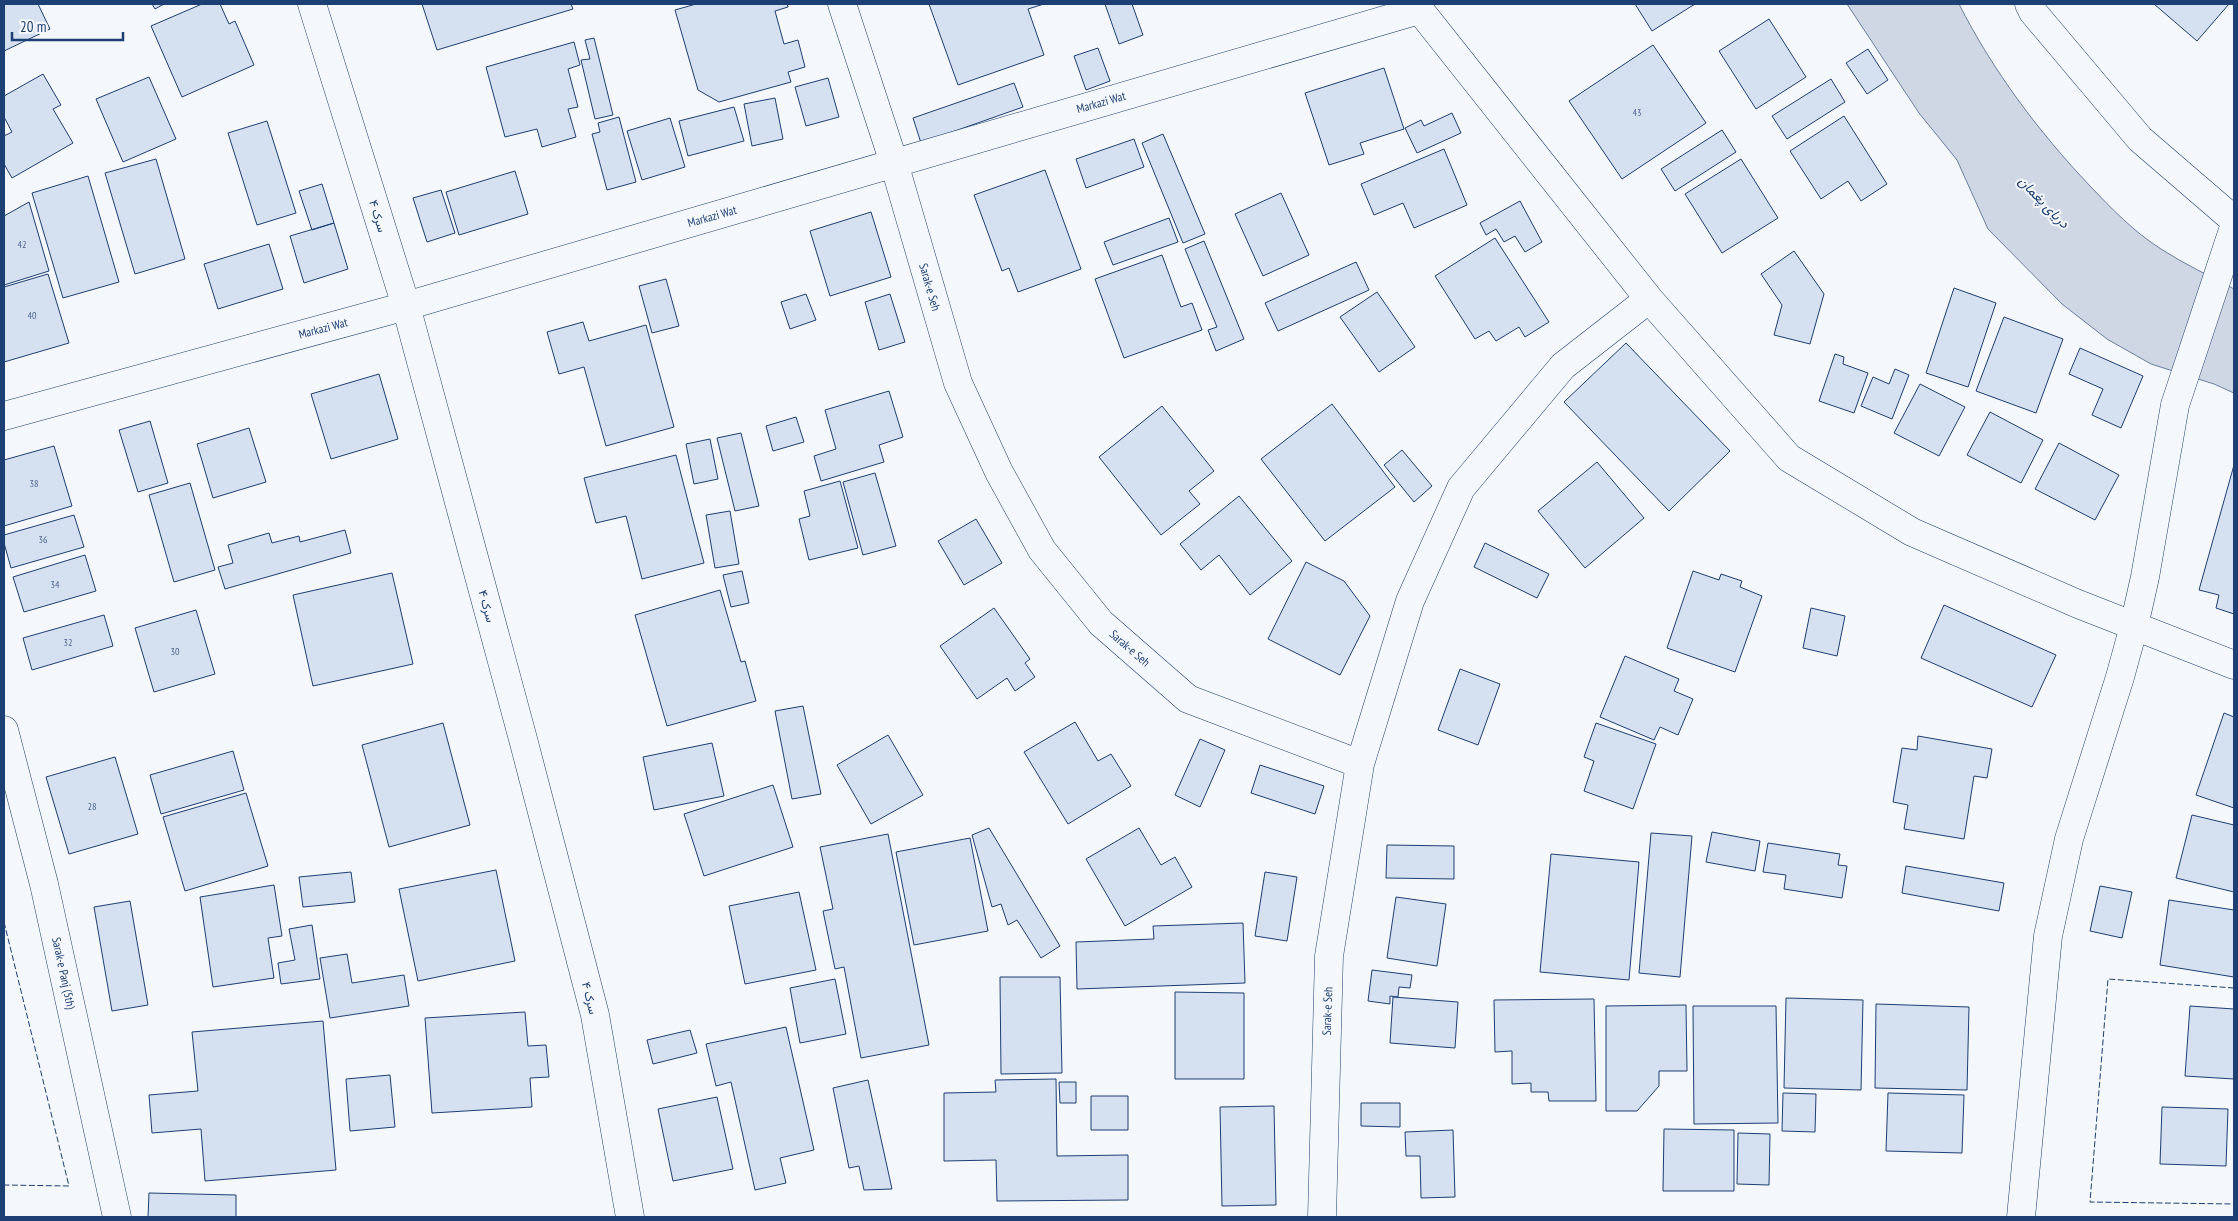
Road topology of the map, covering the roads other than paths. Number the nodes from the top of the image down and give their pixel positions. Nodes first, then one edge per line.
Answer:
1 (312, 4) edge
2 (842, 4) edge
3 (2030, 4) edge
4 (1417, 7) edge
5 (894, 163) junction
6 (2233, 229) edge
7 (1649, 299) junction
8 (406, 306) junction
9 (4, 416) edge
10 (2134, 626) junction
11 (2234, 665) edge
12 (4, 730) edge
13 (1360, 764) junction
14 (117, 1217) edge
15 (630, 1217) edge
16 (1322, 1217) edge
17 (2021, 1217) edge

1 - 8 street, سرک ۴
2 - 5 street, Sarak-e Seh
3 - 6 street
4 - 5 street, Markazi Wat
4 - 7 street
5 - 8 street, Markazi Wat
5 - 13 street, Sarak-e Seh
6 - 10 street
7 - 10 street
7 - 13 street
8 - 9 street, Markazi Wat
8 - 15 street, سرک ۴
10 - 11 street
10 - 17 street
12 - 14 street, Sarak-e Panj (5th)
13 - 16 street, Sarak-e Seh

